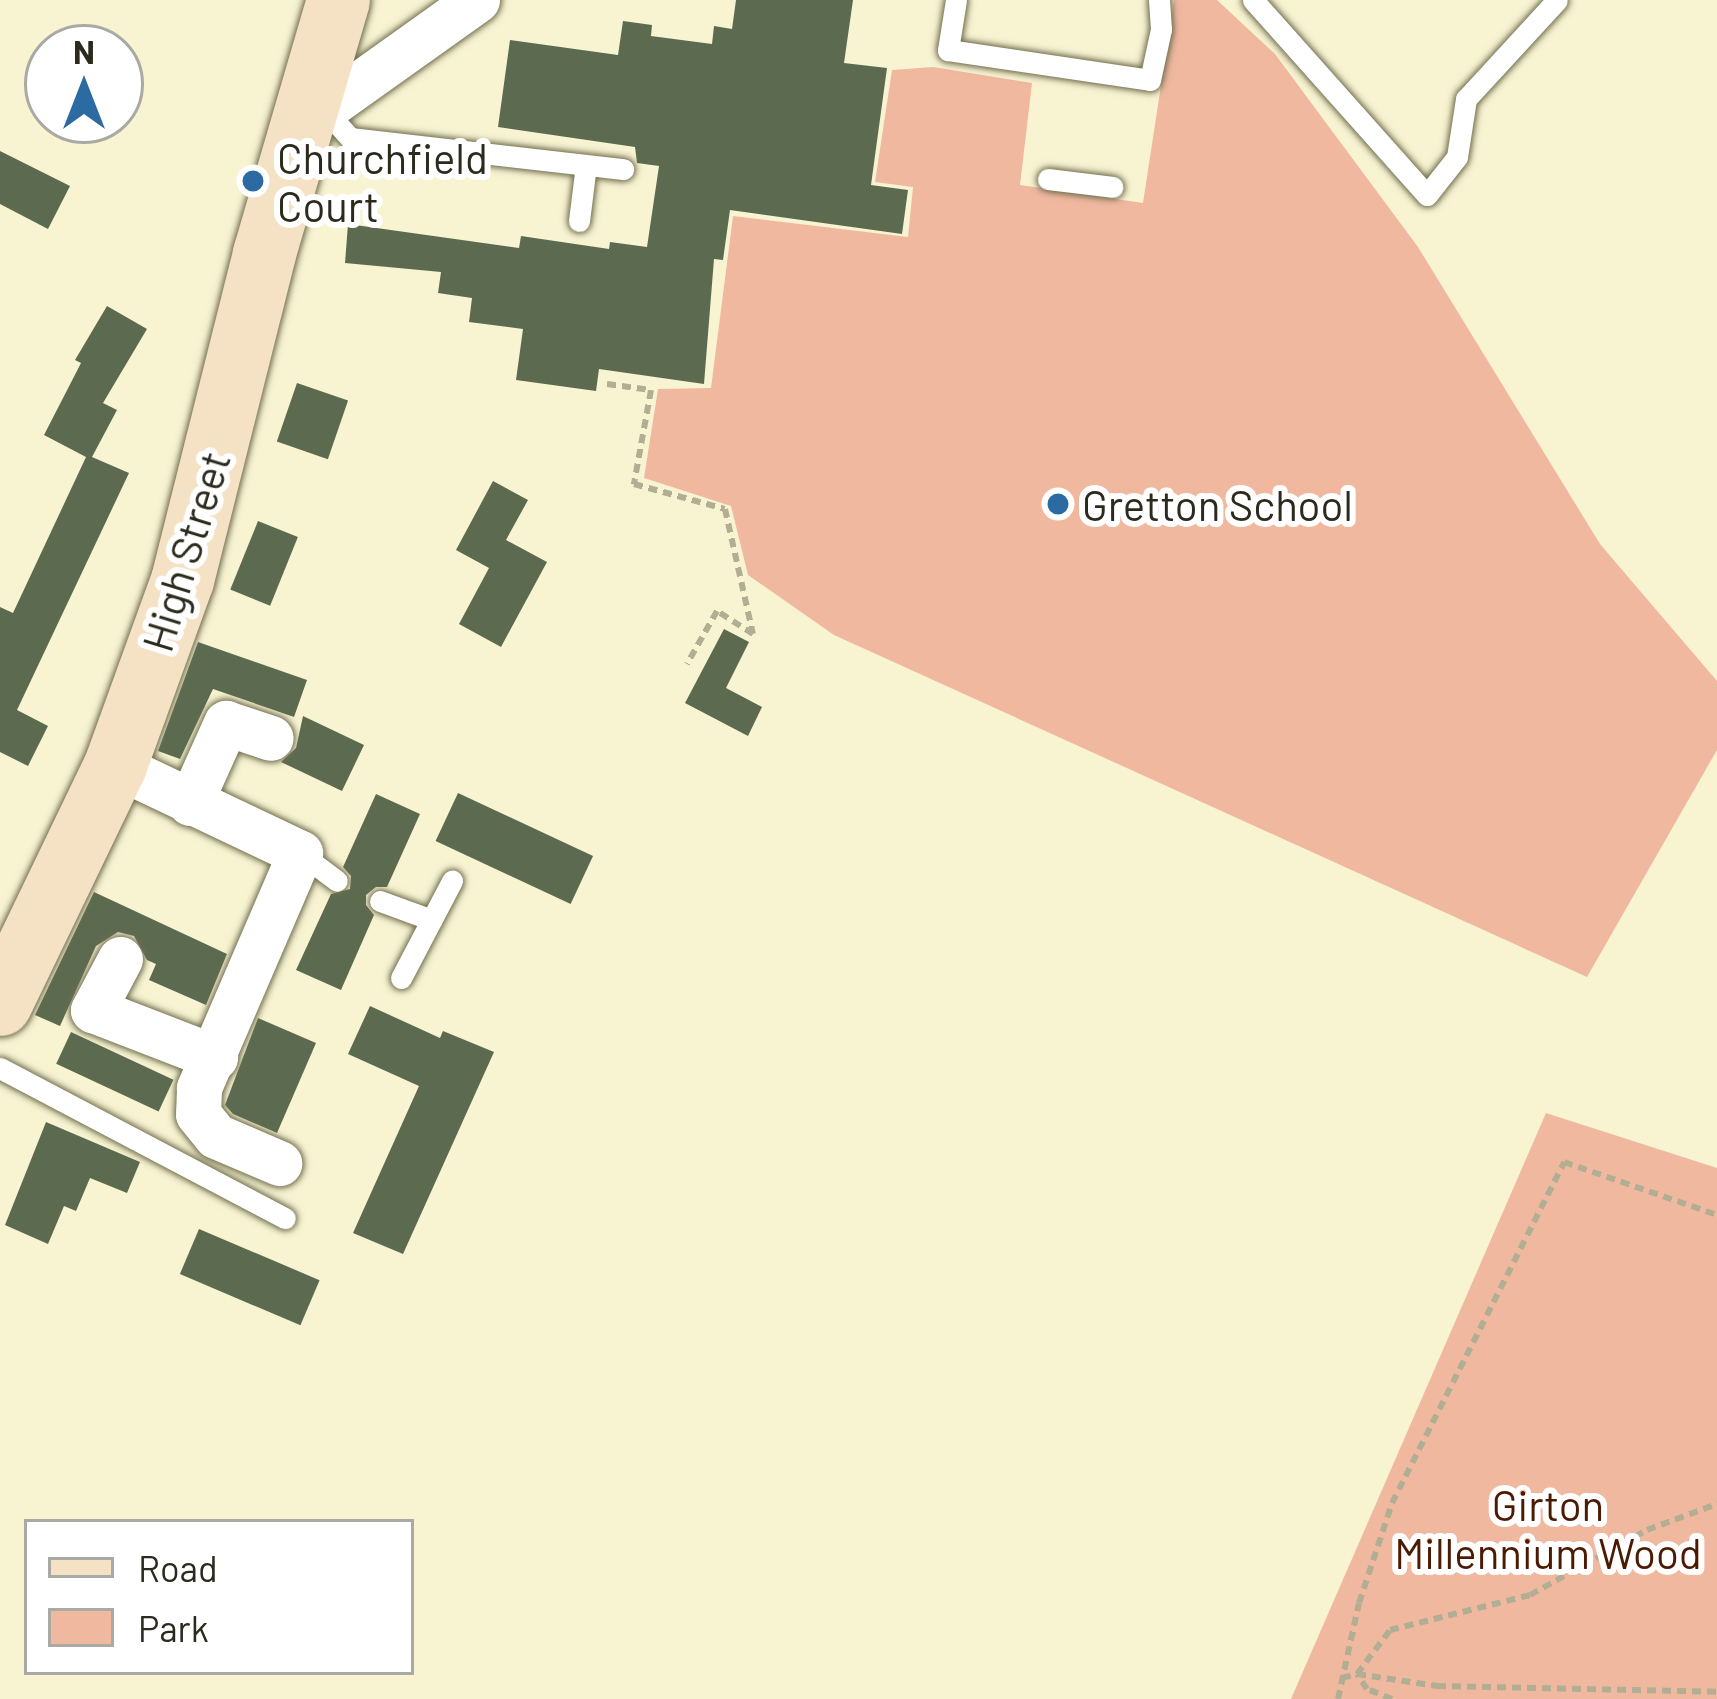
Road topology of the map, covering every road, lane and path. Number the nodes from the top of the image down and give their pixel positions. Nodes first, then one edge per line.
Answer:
1 (338, 0) edge
2 (477, 0) edge
3 (956, 0) edge
4 (1159, 0) edge
5 (1253, 0) edge
6 (1557, 0) edge
7 (313, 101) junction
8 (586, 165) junction
9 (623, 169) dead end
10 (1048, 179) dead end
11 (1113, 187) dead end
12 (579, 221) dead end
13 (607, 384) dead end
14 (687, 664) dead end
15 (271, 738) dead end
16 (115, 765) junction
17 (190, 803) junction
18 (300, 853) junction
19 (337, 881) dead end
20 (452, 881) dead end
21 (380, 902) dead end
22 (432, 920) junction
23 (120, 959) dead end
24 (400, 978) dead end
25 (0, 1004) edge
26 (215, 1057) junction
27 (0, 1068) edge
28 (279, 1163) dead end
29 (1717, 1215) edge
30 (286, 1218) dead end
31 (1717, 1504) edge
32 (1357, 1673) junction
33 (1342, 1678) junction
34 (1717, 1692) edge
35 (1338, 1699) edge
36 (1392, 1699) edge

1 - 7 street, High Street
2 - 7 street
3 - 4 lane
5 - 6 lane
7 - 8 lane
7 - 16 street, High Street
8 - 9 lane
8 - 12 lane
10 - 11 lane
13 - 14 path
15 - 17 street
16 - 17 street
16 - 25 street, High Street
17 - 18 street
18 - 19 lane
18 - 26 street
20 - 22 lane
21 - 22 lane
22 - 24 lane
23 - 26 street
26 - 28 street
27 - 30 lane
29 - 33 path
31 - 32 path
32 - 33 path
32 - 34 path
32 - 36 path
33 - 35 path

